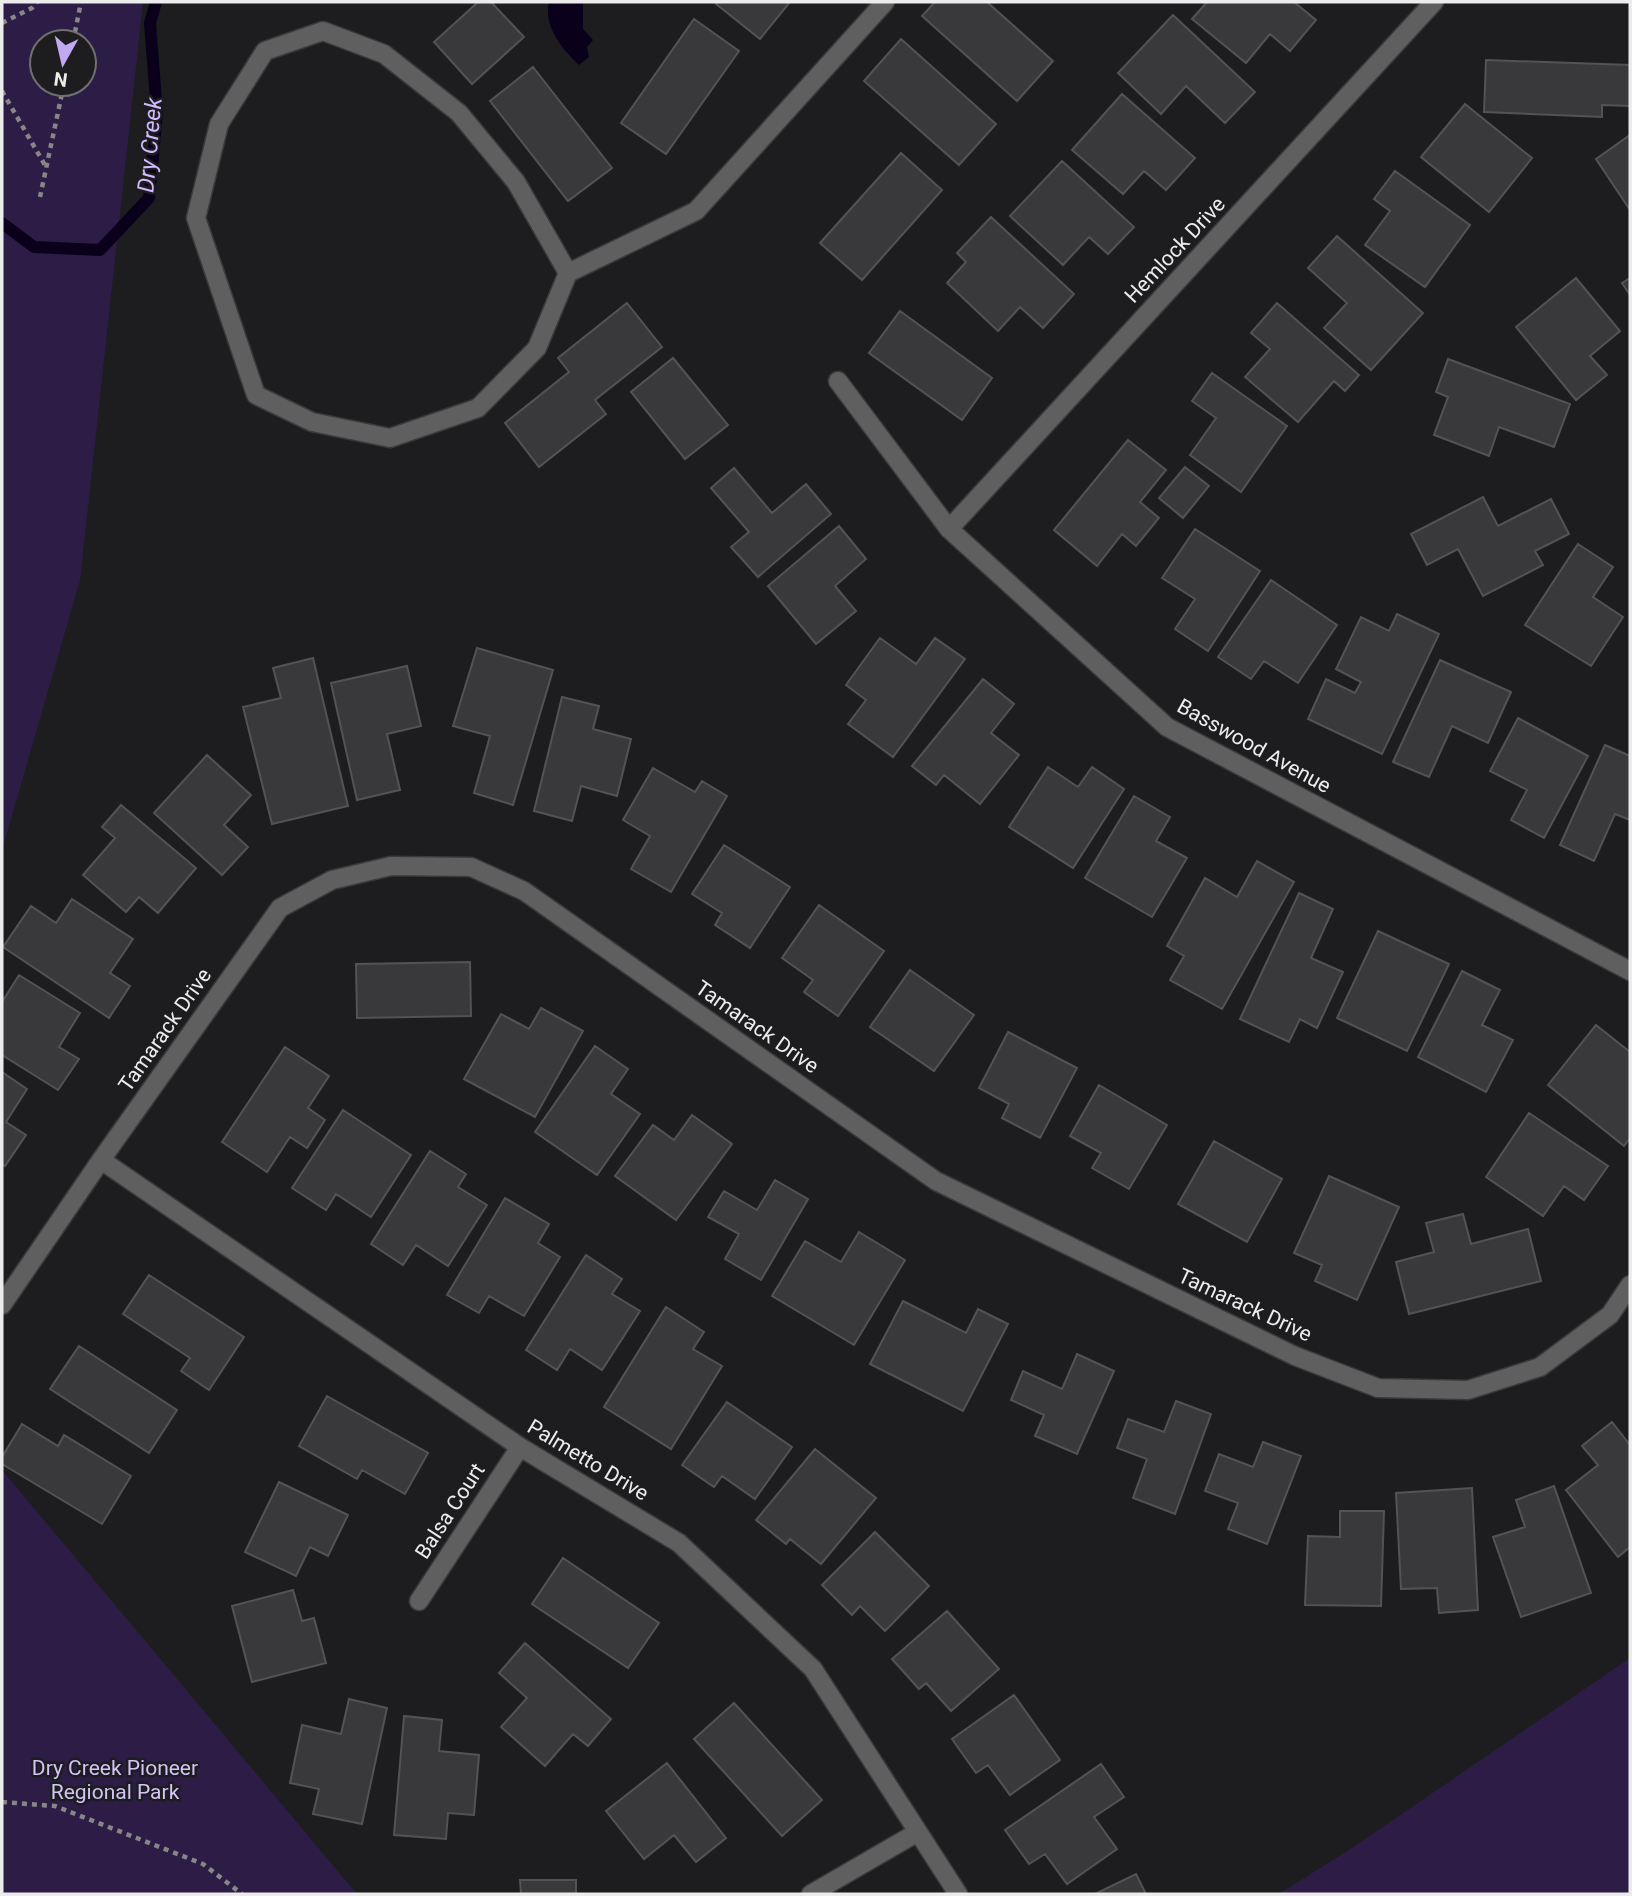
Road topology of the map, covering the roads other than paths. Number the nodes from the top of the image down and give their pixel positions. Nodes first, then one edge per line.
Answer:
1 (885, 2) edge
2 (1434, 2) edge
3 (568, 273) junction
4 (838, 381) dead end
5 (949, 529) junction
6 (1630, 971) edge
7 (101, 1160) junction
8 (1630, 1285) edge
9 (2, 1305) edge
10 (520, 1447) junction
11 (419, 1601) dead end
12 (918, 1832) junction
13 (811, 1894) edge
14 (958, 1894) edge

1 - 3 street
2 - 5 street, Hemlock Drive
3 - 3 street
4 - 5 street, Basswood Avenue
5 - 6 street, Basswood Avenue
7 - 8 street, Tamarack Drive
7 - 9 street, Tamarack Drive
7 - 10 street, Palmetto Drive
10 - 11 street, Balsa Court
10 - 12 street, Palmetto Drive
12 - 13 street
12 - 14 street, Palmetto Drive

